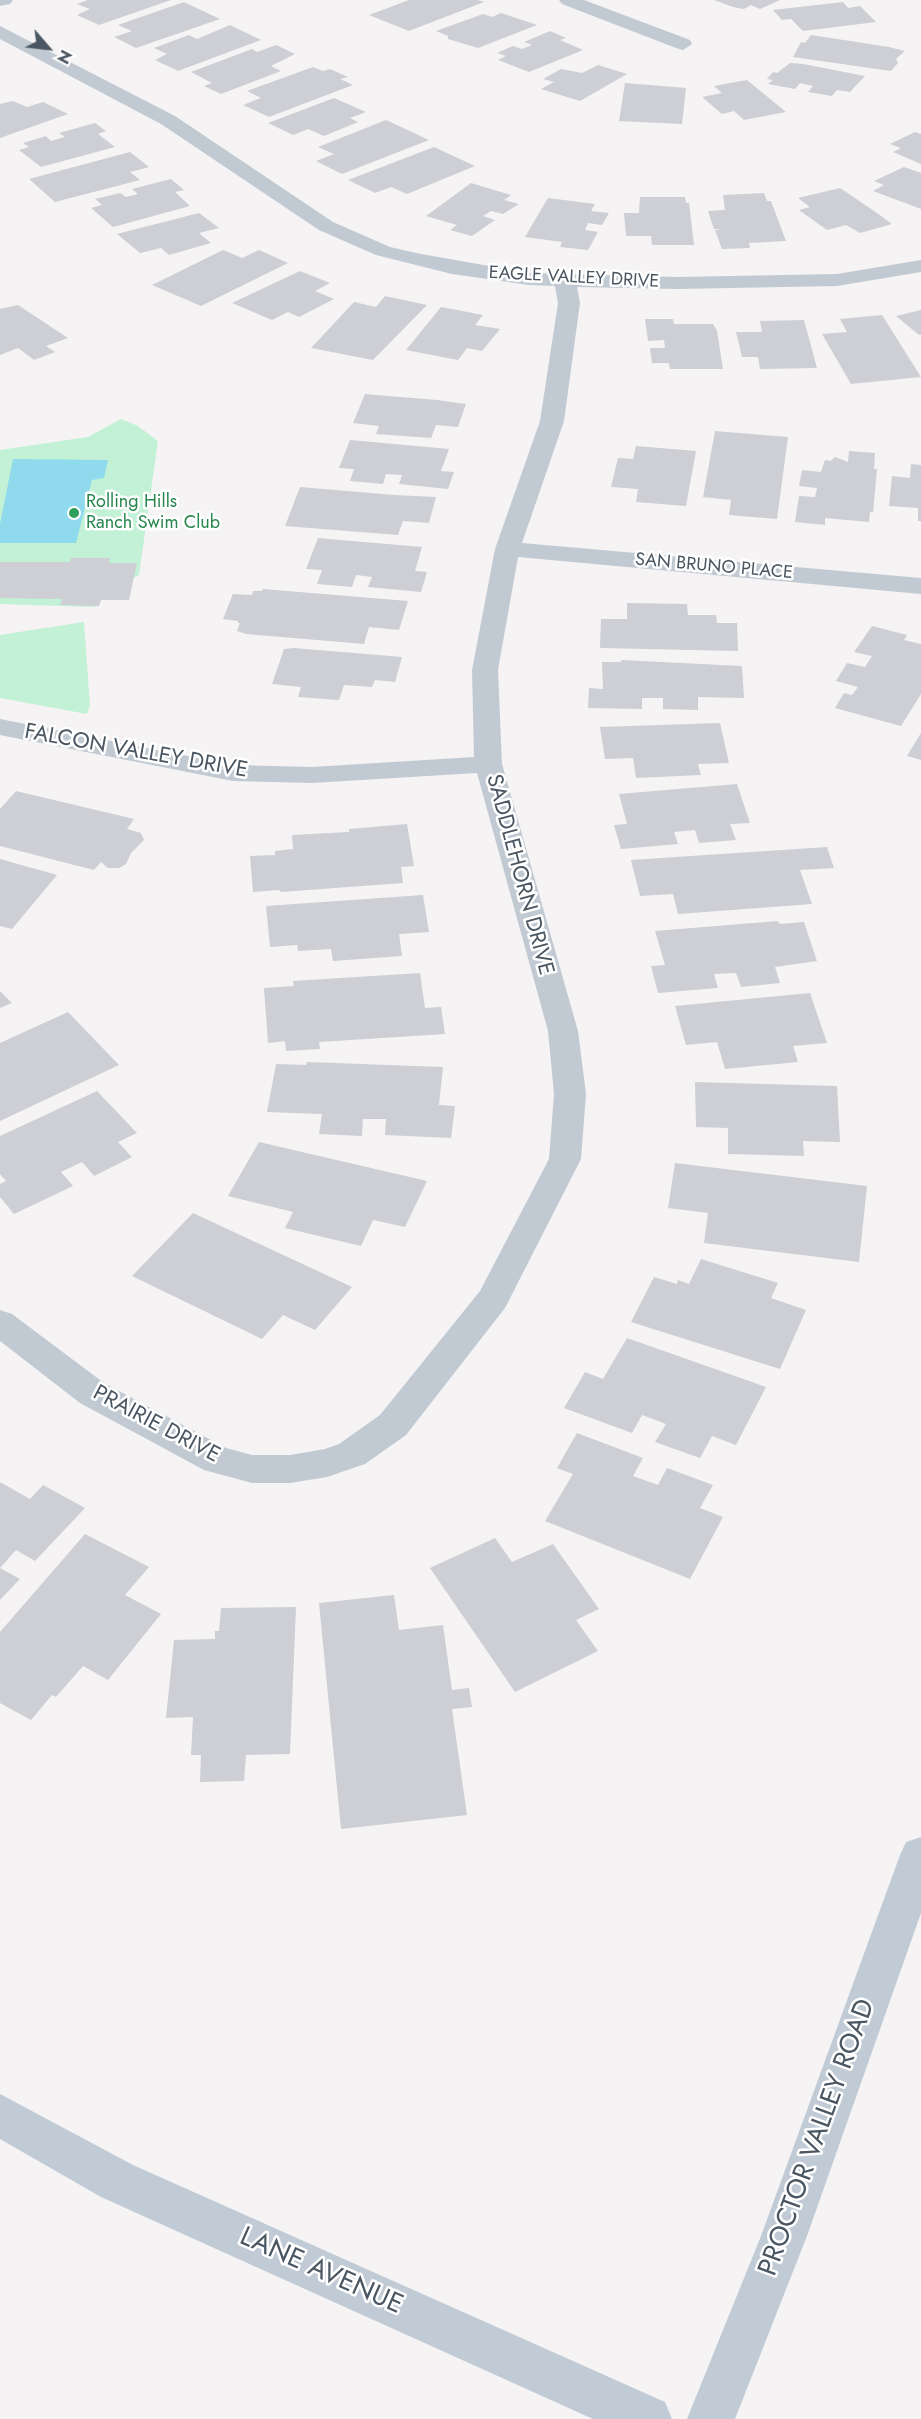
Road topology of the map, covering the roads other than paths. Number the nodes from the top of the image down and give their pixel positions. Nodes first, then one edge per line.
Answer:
1 (568, 0) edge
2 (0, 32) edge
3 (683, 44) dead end
4 (921, 266) edge
5 (565, 281) junction
6 (507, 549) junction
7 (921, 586) edge
8 (0, 727) edge
9 (488, 764) junction
10 (0, 1323) edge
11 (393, 1425) joint
12 (921, 1855) edge
13 (0, 2115) edge
14 (648, 2419) edge
15 (711, 2419) edge

1 - 3 street
2 - 5 street, EAGLE VALLEY DRIVE
4 - 5 street, EAGLE VALLEY DRIVE
5 - 6 street, SADDLEHORN DRIVE
6 - 7 street, SAN BRUNO PLACE
6 - 9 street, SADDLEHORN DRIVE
8 - 9 street, FALCON VALLEY DRIVE
9 - 11 street, SADDLEHORN DRIVE
10 - 11 street, PRAIRIE DRIVE
12 - 15 main road, PROCTOR VALLEY ROAD
13 - 14 main road, LANE AVENUE

